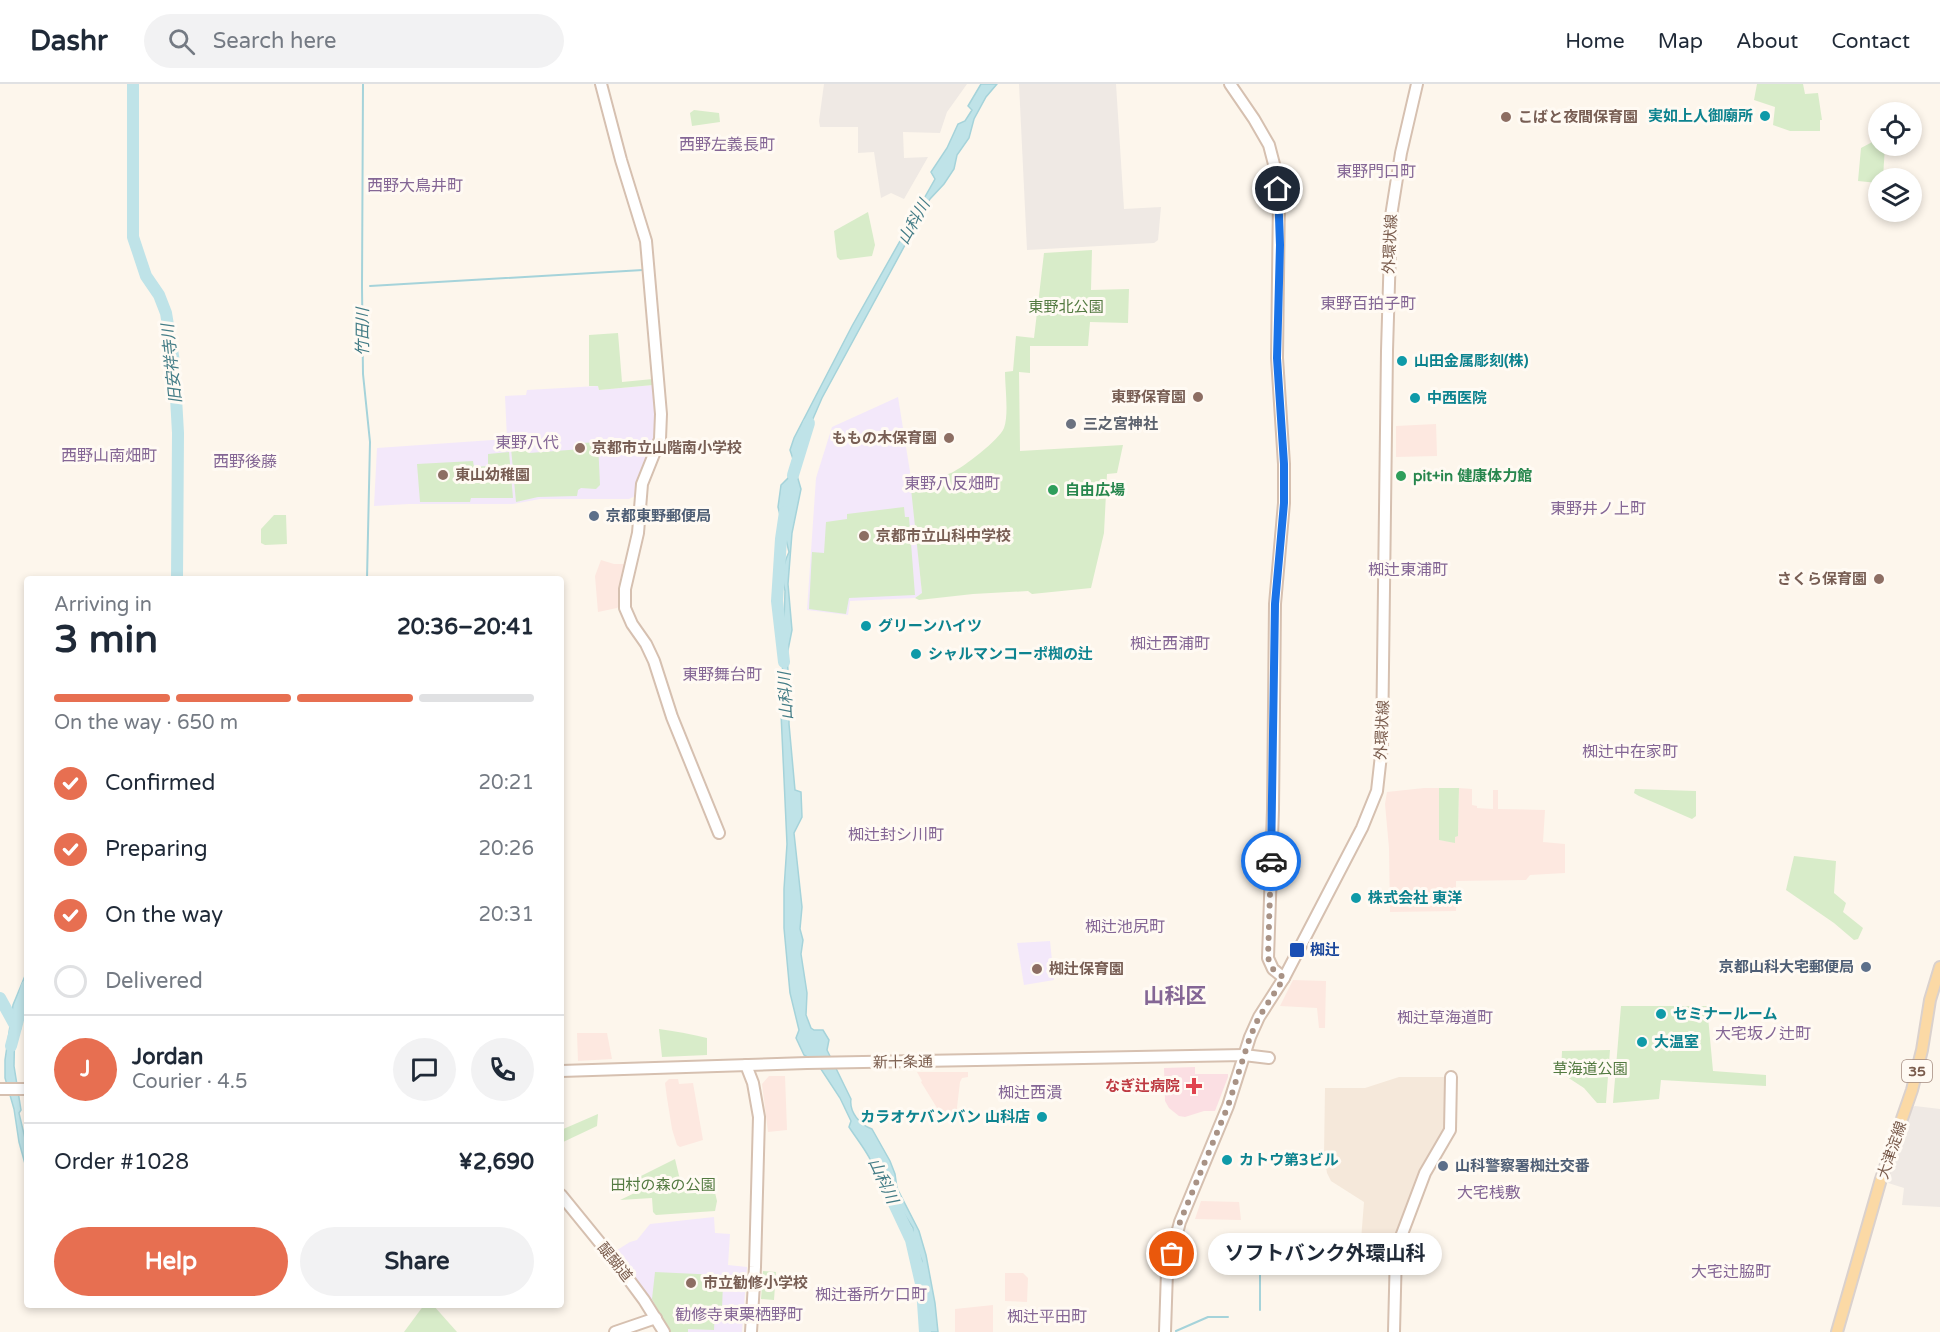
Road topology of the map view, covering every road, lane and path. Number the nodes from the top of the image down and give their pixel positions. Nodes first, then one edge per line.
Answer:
1 (601, 84) edge
2 (1230, 84) edge
3 (1417, 84) edge
4 (719, 833) dead end
5 (1940, 967) edge
6 (1284, 978) junction
7 (1244, 1055) junction
8 (1269, 1058) dead end
9 (746, 1065) junction
10 (564, 1071) edge
11 (1450, 1077) dead end
12 (2, 1089) edge
13 (24, 1089) edge
14 (564, 1199) edge
15 (656, 1318) junction
16 (615, 1332) edge
17 (664, 1332) edge
18 (751, 1332) edge
19 (1165, 1332) edge
20 (1394, 1332) edge
21 (1837, 1332) edge

1 - 4 street
2 - 6 street
3 - 6 street, 外環状線
5 - 21 main road, 大津淀線 / 35
6 - 7 street, 外環状線
7 - 8 street, 新十条通
7 - 9 street, 新十条通
7 - 19 street, 外環状線
9 - 10 street, 新十条通
9 - 18 street
11 - 20 street
12 - 13 street
14 - 15 street, 醍醐道
15 - 16 street
15 - 17 street, 醍醐道

